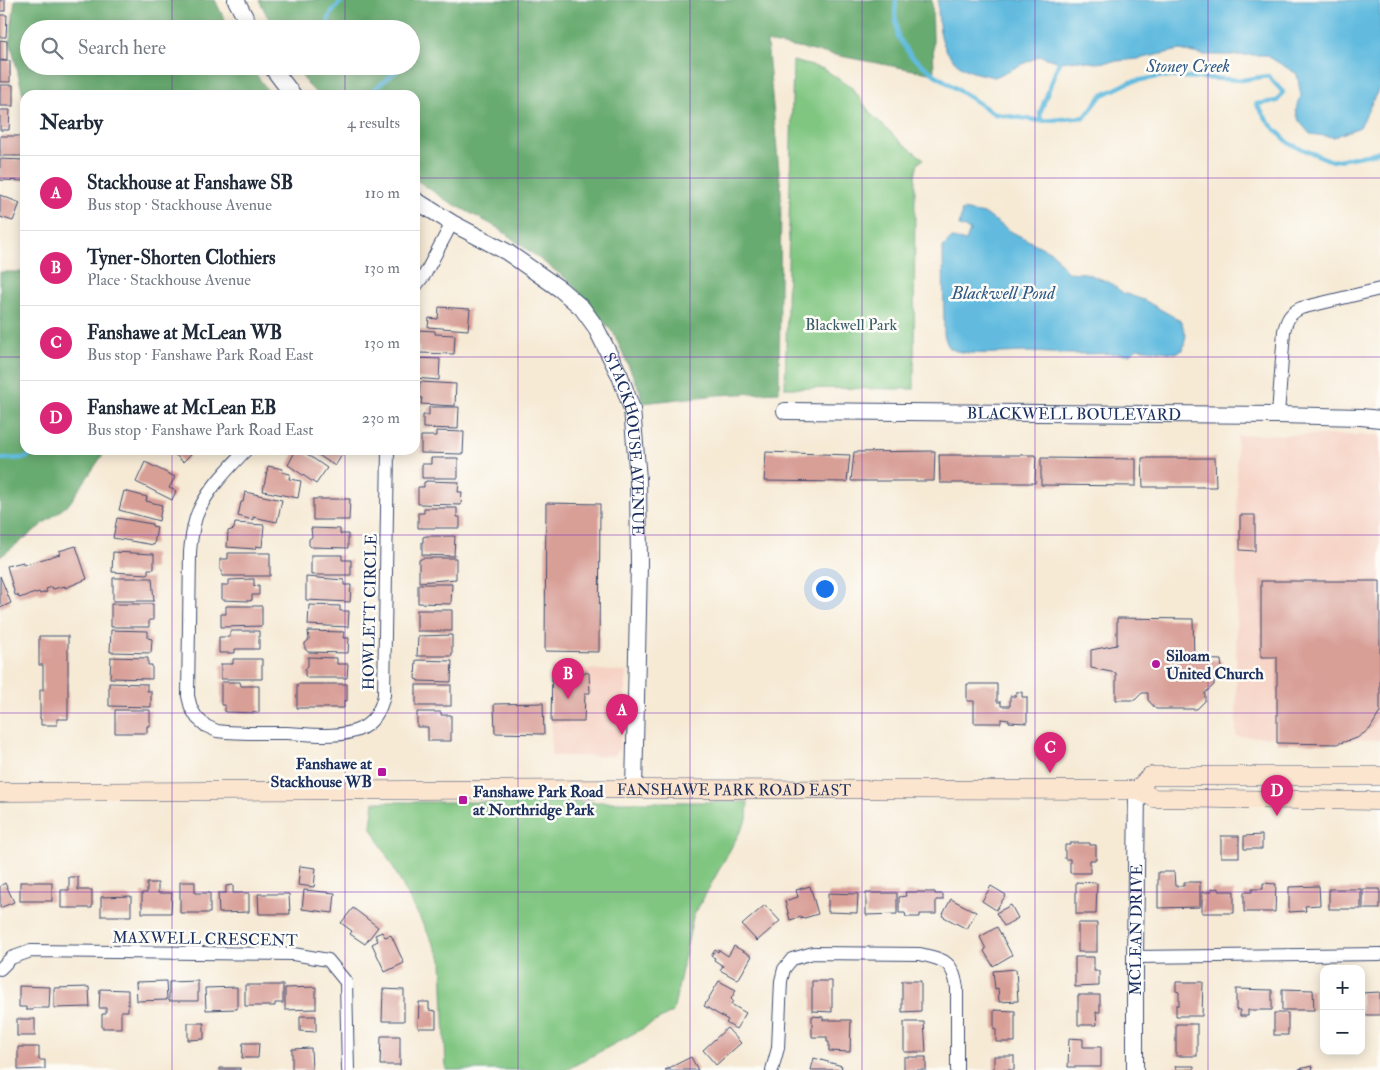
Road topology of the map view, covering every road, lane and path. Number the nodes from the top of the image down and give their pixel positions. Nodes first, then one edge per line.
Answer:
1 (236, 0) edge
2 (246, 20) edge
3 (278, 75) edge
4 (289, 90) edge
5 (420, 203) edge
6 (452, 223) junction
7 (420, 280) edge
8 (1380, 288) edge
9 (785, 411) dead end
10 (1380, 412) edge
11 (1278, 415) junction
12 (1361, 417) junction
13 (1380, 419) edge
14 (241, 455) edge
15 (388, 455) edge
16 (1380, 776) edge
17 (634, 790) junction
18 (1138, 790) junction
19 (0, 792) edge
20 (1380, 801) edge
21 (1380, 954) edge
22 (1135, 957) junction
23 (0, 969) edge
24 (348, 1070) edge
25 (772, 1070) edge
26 (957, 1070) edge
27 (1136, 1070) edge

1 - 2 street
3 - 4 street
5 - 6 street, STACKHOUSE AVENUE
6 - 7 street
6 - 17 street, STACKHOUSE AVENUE
8 - 11 street
9 - 11 street, BLACKWELL BOULEVARD
10 - 12 street, BLACKWELL BOULEVARD
11 - 12 street, BLACKWELL BOULEVARD
12 - 13 street, BLACKWELL BOULEVARD
14 - 15 street, HOWLETT CIRCLE
16 - 18 main road
17 - 18 main road, FANSHAWE PARK ROAD EAST
17 - 19 main road, FANSHAWE PARK ROAD EAST
18 - 20 main road, FANSHAWE PARK ROAD EAST
18 - 22 street, MCLEAN DRIVE
21 - 22 street
22 - 27 street, MCLEAN DRIVE
23 - 24 street, MAXWELL CRESCENT
25 - 26 street

